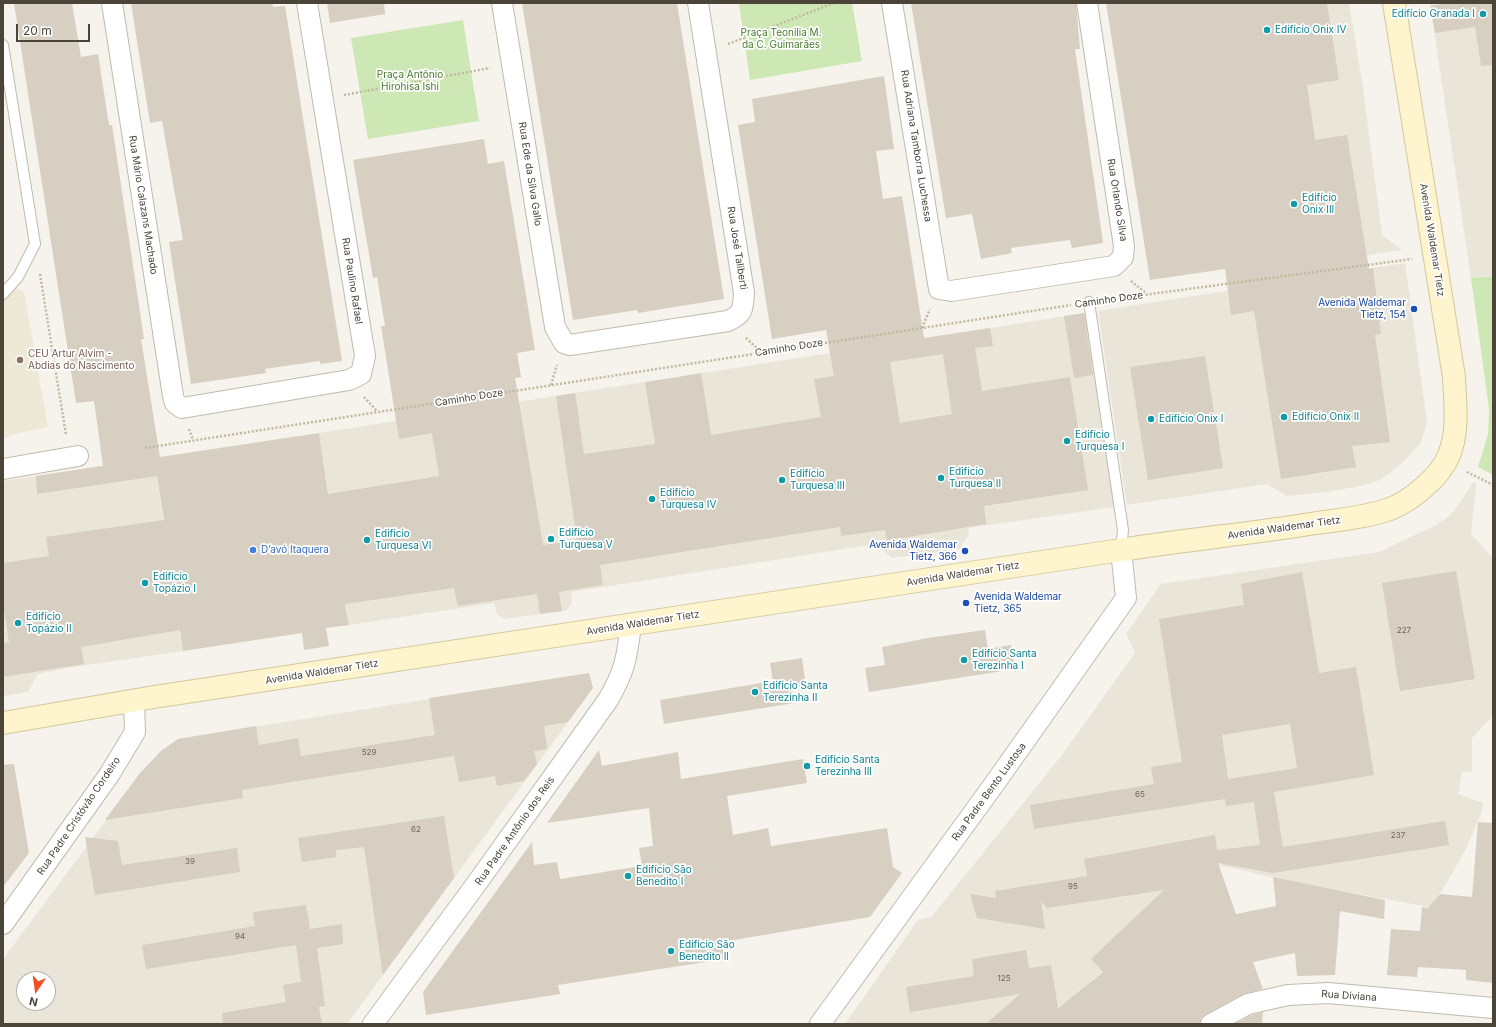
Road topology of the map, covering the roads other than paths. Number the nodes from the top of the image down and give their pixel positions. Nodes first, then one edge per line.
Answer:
1 (112, 3) edge
2 (307, 3) edge
3 (502, 3) edge
4 (698, 3) edge
5 (892, 3) edge
6 (1087, 3) edge
7 (1394, 3) edge
8 (3, 45) edge
9 (939, 289) joint
10 (3, 294) edge
11 (1089, 302) road end
12 (564, 343) joint
13 (178, 406) joint
14 (74, 457) road end
15 (3, 469) edge
16 (1121, 550) junction
17 (631, 625) junction
18 (134, 701) junction
19 (3, 723) edge
20 (3, 924) edge
21 (1493, 1008) edge
22 (373, 1024) edge
23 (820, 1024) edge
24 (1211, 1024) edge

1 - 13 street, Rua Mário Calazans Machado
2 - 13 street, Rua Paulino Rafael
3 - 12 street, Rua Ede da Silva Gallo
4 - 12 street, Rua José Taliberti
5 - 9 street, Rua Adriana Tamborra Luchessa
6 - 9 street, Rua Orlando Silva
7 - 16 street, Avenida Waldemar Tietz
8 - 10 lane
11 - 16 lane
14 - 15 street
16 - 17 street, Avenida Waldemar Tietz
16 - 23 street, Rua Padre Bento Lustosa
17 - 18 street, Avenida Waldemar Tietz
17 - 22 street, Rua Padre Antônio dos Reis
18 - 19 street, Avenida Waldemar Tietz
18 - 20 street, Rua Padre Cristóvão Cordeiro
21 - 24 street, Rua Diviana

